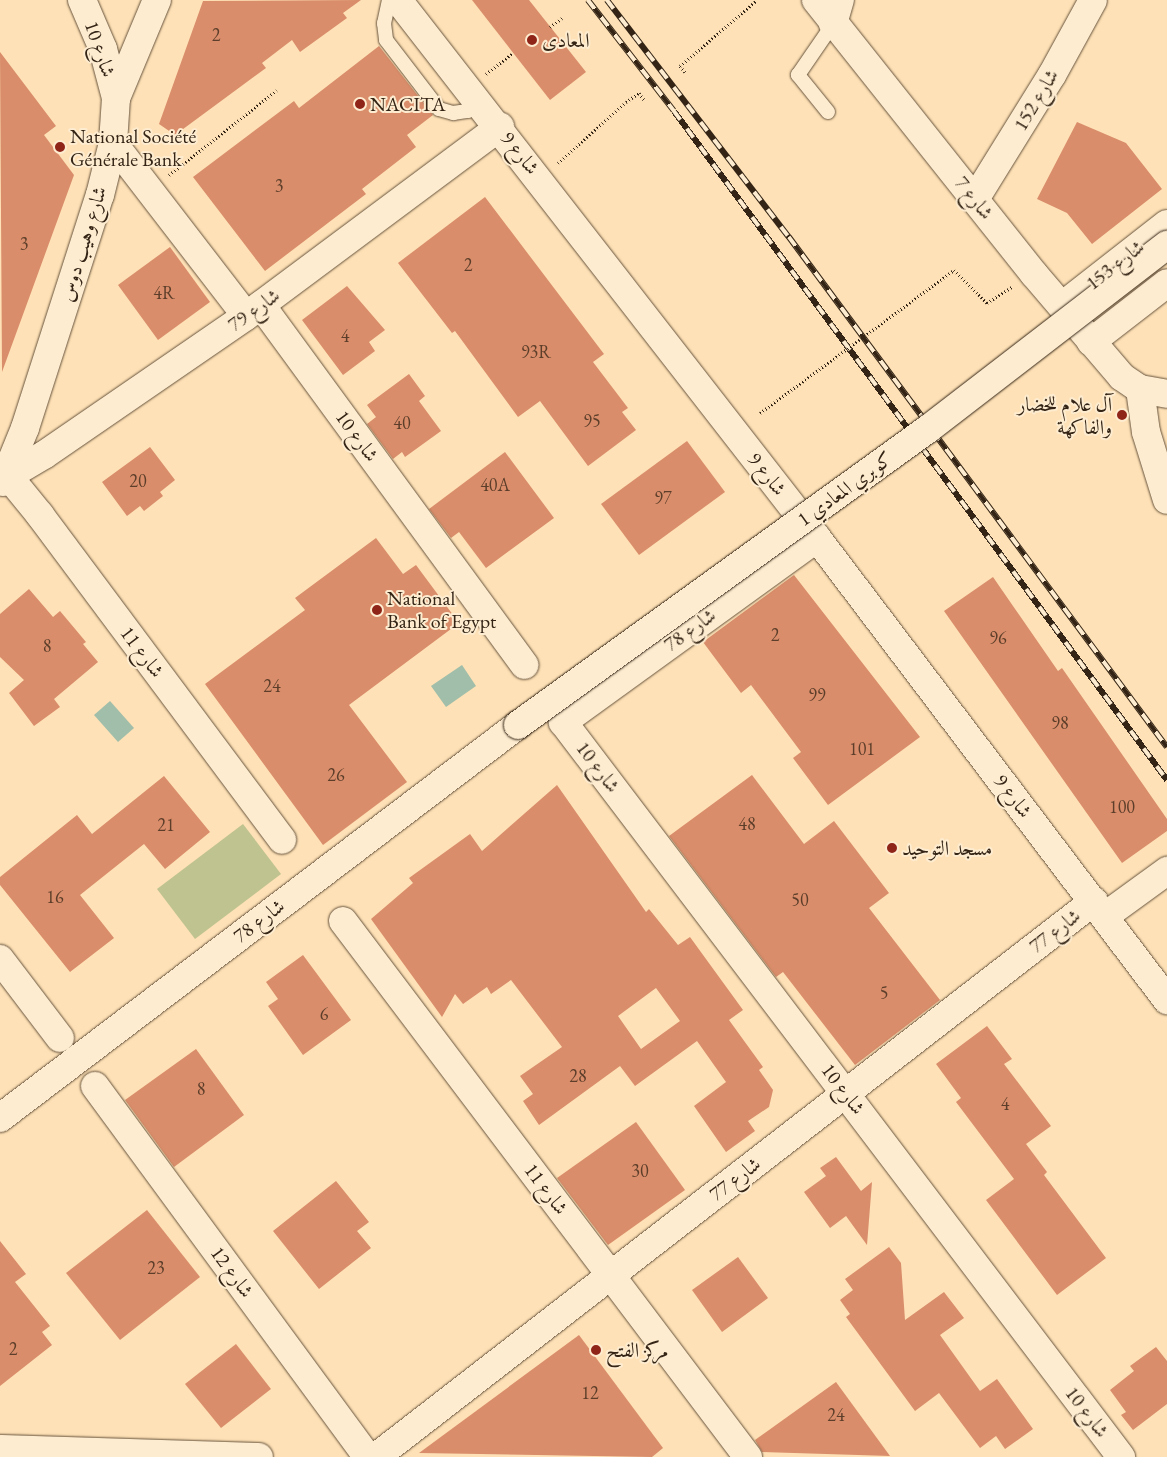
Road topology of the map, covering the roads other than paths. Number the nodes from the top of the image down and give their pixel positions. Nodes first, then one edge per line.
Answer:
1 (82, 0) edge
2 (157, 0) edge
3 (389, 0) edge
4 (398, 0) edge
5 (816, 0) edge
6 (1094, 0) edge
7 (836, 12) edge
8 (474, 95) junction
9 (116, 98) junction
10 (828, 112) dead end
11 (500, 126) junction
12 (113, 143) junction
13 (976, 199) junction
14 (1167, 224) edge
15 (1167, 245) edge
16 (1167, 283) edge
17 (1062, 306) junction
18 (254, 311) junction
19 (1091, 342) junction
20 (1140, 389) junction
21 (1167, 394) edge
22 (2, 477) edge
23 (1167, 500) edge
24 (817, 538) junction
25 (524, 665) dead end
26 (563, 722) joint
27 (518, 725) joint
28 (282, 840) dead end
29 (1167, 870) edge
30 (1099, 909) junction
31 (343, 921) dead end
32 (0, 959) edge
33 (1167, 1000) edge
34 (60, 1038) dead end
35 (95, 1086) dead end
36 (847, 1093) junction
37 (0, 1118) edge
38 (611, 1275) junction
39 (0, 1449) edge
40 (259, 1457) edge
41 (368, 1457) edge
42 (376, 1457) edge
43 (748, 1457) edge
44 (1121, 1457) edge

1 - 9 street, شارع 10
2 - 9 street, شارع وهيب دوس
3 - 8 lane
4 - 8 street, شارع 9
5 - 7 street, شارع 7
6 - 13 street, شارع 152
7 - 10 lane
7 - 13 street, شارع 7
8 - 11 street, شارع 9
9 - 12 street, شارع وهيب دوس
11 - 18 street, شارع 79
11 - 24 street, شارع 9
12 - 18 street, شارع 10
12 - 22 street, شارع وهيب دوس
13 - 17 street, شارع 7
14 - 17 street, شارع 153
15 - 27 street, كوبري المعادي 1, bridge
16 - 19 street
17 - 19 street, شارع 7
18 - 22 street, شارع 79
18 - 25 street, شارع 10
19 - 20 street, شارع 7
20 - 21 street
20 - 23 street
22 - 28 street, شارع 11
24 - 26 street, شارع 78
24 - 30 street, شارع 9
26 - 36 street, شارع 10
27 - 37 street, شارع 78
29 - 30 street, شارع 77
30 - 33 street, شارع 9
30 - 36 street, شارع 77
31 - 38 street, شارع 11
32 - 34 street
35 - 41 street, شارع 12
36 - 38 street, شارع 77
36 - 44 street, شارع 10
38 - 42 street, شارع 77
38 - 43 street, شارع 11
39 - 40 street

